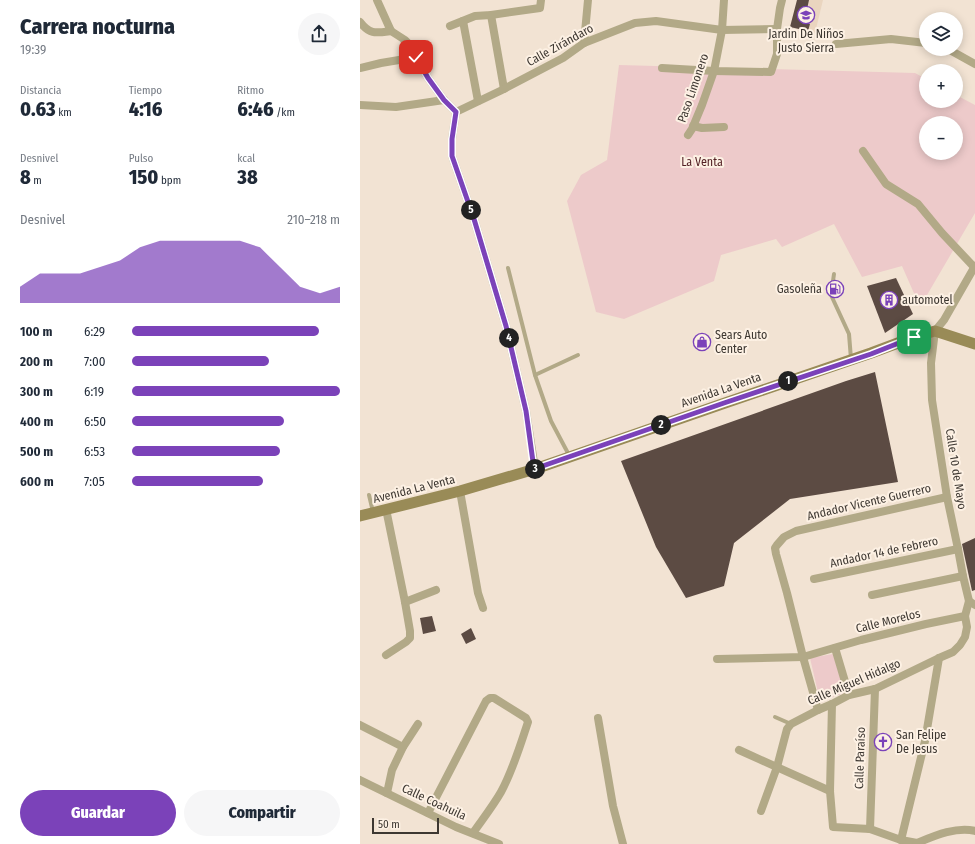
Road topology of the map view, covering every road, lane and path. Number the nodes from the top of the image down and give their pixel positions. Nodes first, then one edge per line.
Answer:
1 (377, 0) edge
2 (541, 0) edge
3 (588, 0) edge
4 (724, 0) edge
5 (782, 0) edge
6 (491, 15) junction
7 (464, 21) junction
8 (360, 22) edge
9 (450, 26) dead end
10 (777, 29) junction
11 (391, 30) junction
12 (722, 30) junction
13 (919, 42) edge
14 (584, 43) junction
15 (836, 44) dead end
16 (961, 56) edge
17 (416, 57) junction
18 (975, 64) edge
19 (360, 68) edge
20 (662, 68) dead end
21 (714, 71) junction
22 (504, 89) junction
23 (444, 100) junction
24 (478, 101) junction
25 (360, 105) edge
26 (456, 112) junction
27 (693, 126) junction
28 (724, 127) dead end
29 (688, 135) dead end
30 (863, 151) dead end
31 (975, 266) edge
32 (508, 268) dead end
33 (834, 274) dead end
34 (935, 331) junction
35 (975, 344) edge
36 (578, 355) dead end
37 (851, 360) junction
38 (535, 374) junction
39 (570, 457) junction
40 (534, 469) junction
41 (460, 491) junction
42 (369, 495) dead end
43 (947, 497) junction
44 (386, 509) junction
45 (373, 512) junction
46 (360, 516) edge
47 (958, 549) junction
48 (963, 576) junction
49 (814, 579) dead end
50 (436, 590) dead end
51 (872, 595) dead end
52 (406, 602) junction
53 (972, 603) edge
54 (483, 608) dead end
55 (965, 616) junction
56 (835, 648) junction
57 (386, 655) dead end
58 (803, 657) junction
59 (939, 658) junction
60 (717, 659) dead end
61 (875, 689) junction
62 (849, 695) junction
63 (832, 704) junction
64 (818, 710) junction
65 (775, 717) dead end
66 (598, 718) dead end
67 (418, 724) dead end
68 (791, 724) junction
69 (360, 725) edge
70 (403, 748) junction
71 (739, 750) dead end
72 (777, 767) junction
73 (360, 780) edge
74 (830, 791) junction
75 (387, 793) junction
76 (761, 811) dead end
77 (428, 813) junction
78 (870, 829) junction
79 (975, 831) edge
80 (473, 833) junction
81 (901, 840) junction
82 (918, 843) edge
83 (499, 844) edge
84 (623, 844) edge

1 - 11 street
2 - 6 street
3 - 14 street
4 - 12 street, Paso Limonero
5 - 10 street
6 - 7 street
6 - 22 street
7 - 9 street
7 - 24 street
8 - 11 street
10 - 12 street, Calle Zirándaro
10 - 21 street
11 - 17 street
12 - 14 street, Calle Zirándaro
12 - 21 street, Paso Limonero
13 - 15 street
14 - 22 street, Calle Zirándaro
16 - 18 street
17 - 19 street
17 - 23 street
20 - 21 street
21 - 27 street, Paso Limonero
22 - 24 street, Calle Zirándaro
23 - 25 street
23 - 26 street
24 - 26 street, Calle Zirándaro
26 - 40 street
27 - 28 street
27 - 29 street, Paso Limonero
30 - 31 street
31 - 34 street
32 - 38 lane
33 - 37 lane
34 - 35 main road
34 - 37 main road, Avenida La Venta
34 - 43 street, Calle 10 de Mayo
36 - 38 lane
37 - 39 main road, Avenida La Venta
38 - 39 lane
39 - 40 main road, Avenida La Venta
40 - 41 main road, Avenida La Venta
41 - 44 main road, Avenida La Venta
41 - 54 street
42 - 45 lane
43 - 47 street, Calle 10 de Mayo
43 - 58 street, Andador Vicente Guerrero
44 - 45 main road, Avenida La Venta
44 - 52 street
45 - 46 main road, Avenida La Venta
47 - 48 street, Calle 10 de Mayo
47 - 49 street, Andador 14 de Febrero
48 - 51 street
48 - 53 street, Calle 10 de Mayo
50 - 52 street
52 - 57 street
53 - 55 street
55 - 56 street, Calle Morelos
55 - 59 street, Calle Miguel Hidalgo
56 - 58 street, Calle Morelos
56 - 62 street
58 - 60 street, Calle Morelos
58 - 64 street
59 - 61 street, Calle Miguel Hidalgo
59 - 81 street
61 - 62 street, Calle Miguel Hidalgo
61 - 78 street, Calle Paraíso
62 - 63 street, Calle Miguel Hidalgo
63 - 64 street, Calle Miguel Hidalgo
63 - 74 street
64 - 68 street, Calle Miguel Hidalgo
65 - 68 lane
66 - 84 street
67 - 70 street
68 - 72 street
69 - 70 street
70 - 75 street
71 - 72 street
72 - 74 street
72 - 76 street
73 - 75 street, Calle Coahuila
74 - 78 street
75 - 77 street, Calle Coahuila
77 - 80 street, Calle Coahuila
77 - 80 street
78 - 81 street
79 - 82 street
80 - 83 street, Calle Coahuila
81 - 82 street

